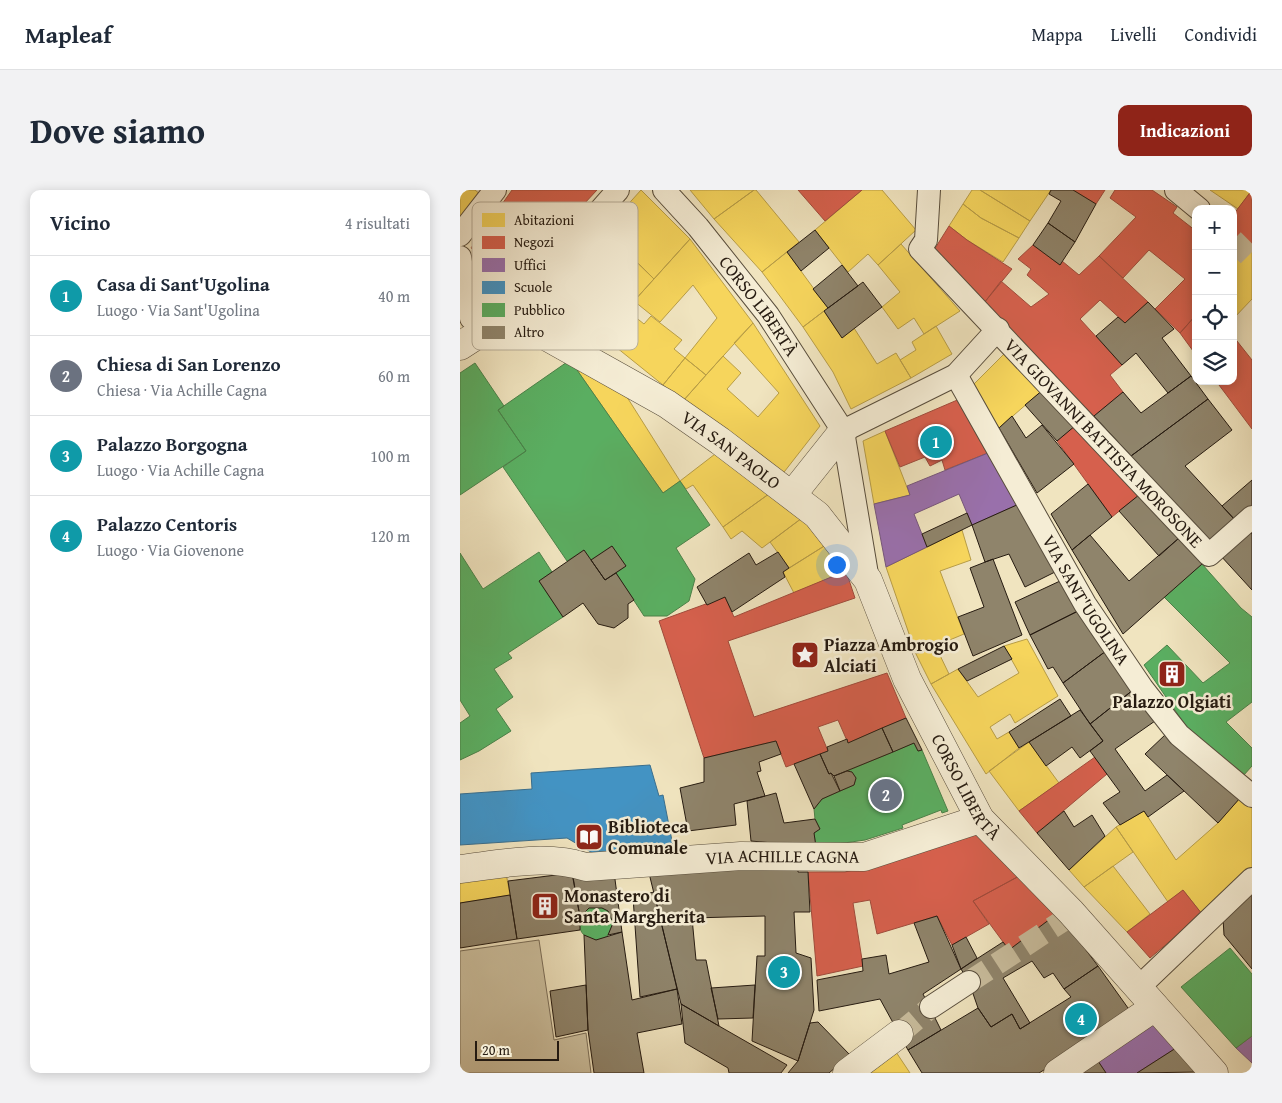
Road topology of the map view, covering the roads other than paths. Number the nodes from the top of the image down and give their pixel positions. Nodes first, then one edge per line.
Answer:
1 (496, 190) edge
2 (618, 190) edge
3 (664, 190) edge
4 (929, 190) edge
5 (1176, 190) edge
6 (486, 202) edge
7 (607, 202) edge
8 (1194, 205) edge
9 (472, 220) edge
10 (460, 235) edge
11 (460, 257) edge
12 (465, 320) edge
13 (998, 329) junction
14 (472, 338) edge
15 (460, 346) edge
16 (568, 350) edge
17 (956, 375) junction
18 (843, 431) junction
19 (792, 494) junction
20 (1252, 517) edge
21 (868, 580) junction
22 (1252, 796) edge
23 (980, 818) junction
24 (460, 869) edge
25 (1252, 879) edge
26 (969, 982) tunnel mouth
27 (1147, 998) junction
28 (931, 1007) tunnel mouth
29 (899, 1034) tunnel mouth
30 (847, 1073) edge
31 (1058, 1073) edge
32 (1214, 1073) edge

1 - 6 street
2 - 7 street
3 - 18 street, CORSO LIBERTÀ
4 - 13 street, VIA GIOVANNI BATTISTA MOROSONE
5 - 8 street
9 - 10 street
11 - 12 street
13 - 17 street
13 - 20 street, VIA GIOVANNI BATTISTA MOROSONE
14 - 15 street
16 - 19 street, VIA SAN PAOLO
17 - 18 street
17 - 22 street, VIA SANT'UGOLINA
18 - 19 street
18 - 21 street, CORSO LIBERTÀ
19 - 21 street, VIA SAN PAOLO
21 - 23 street, CORSO LIBERTÀ
23 - 24 street, VIA ACHILLE CAGNA
23 - 27 street, CORSO LIBERTÀ
25 - 27 street
26 - 28 street
27 - 31 street
27 - 32 street, CORSO LIBERTÀ
29 - 30 street

